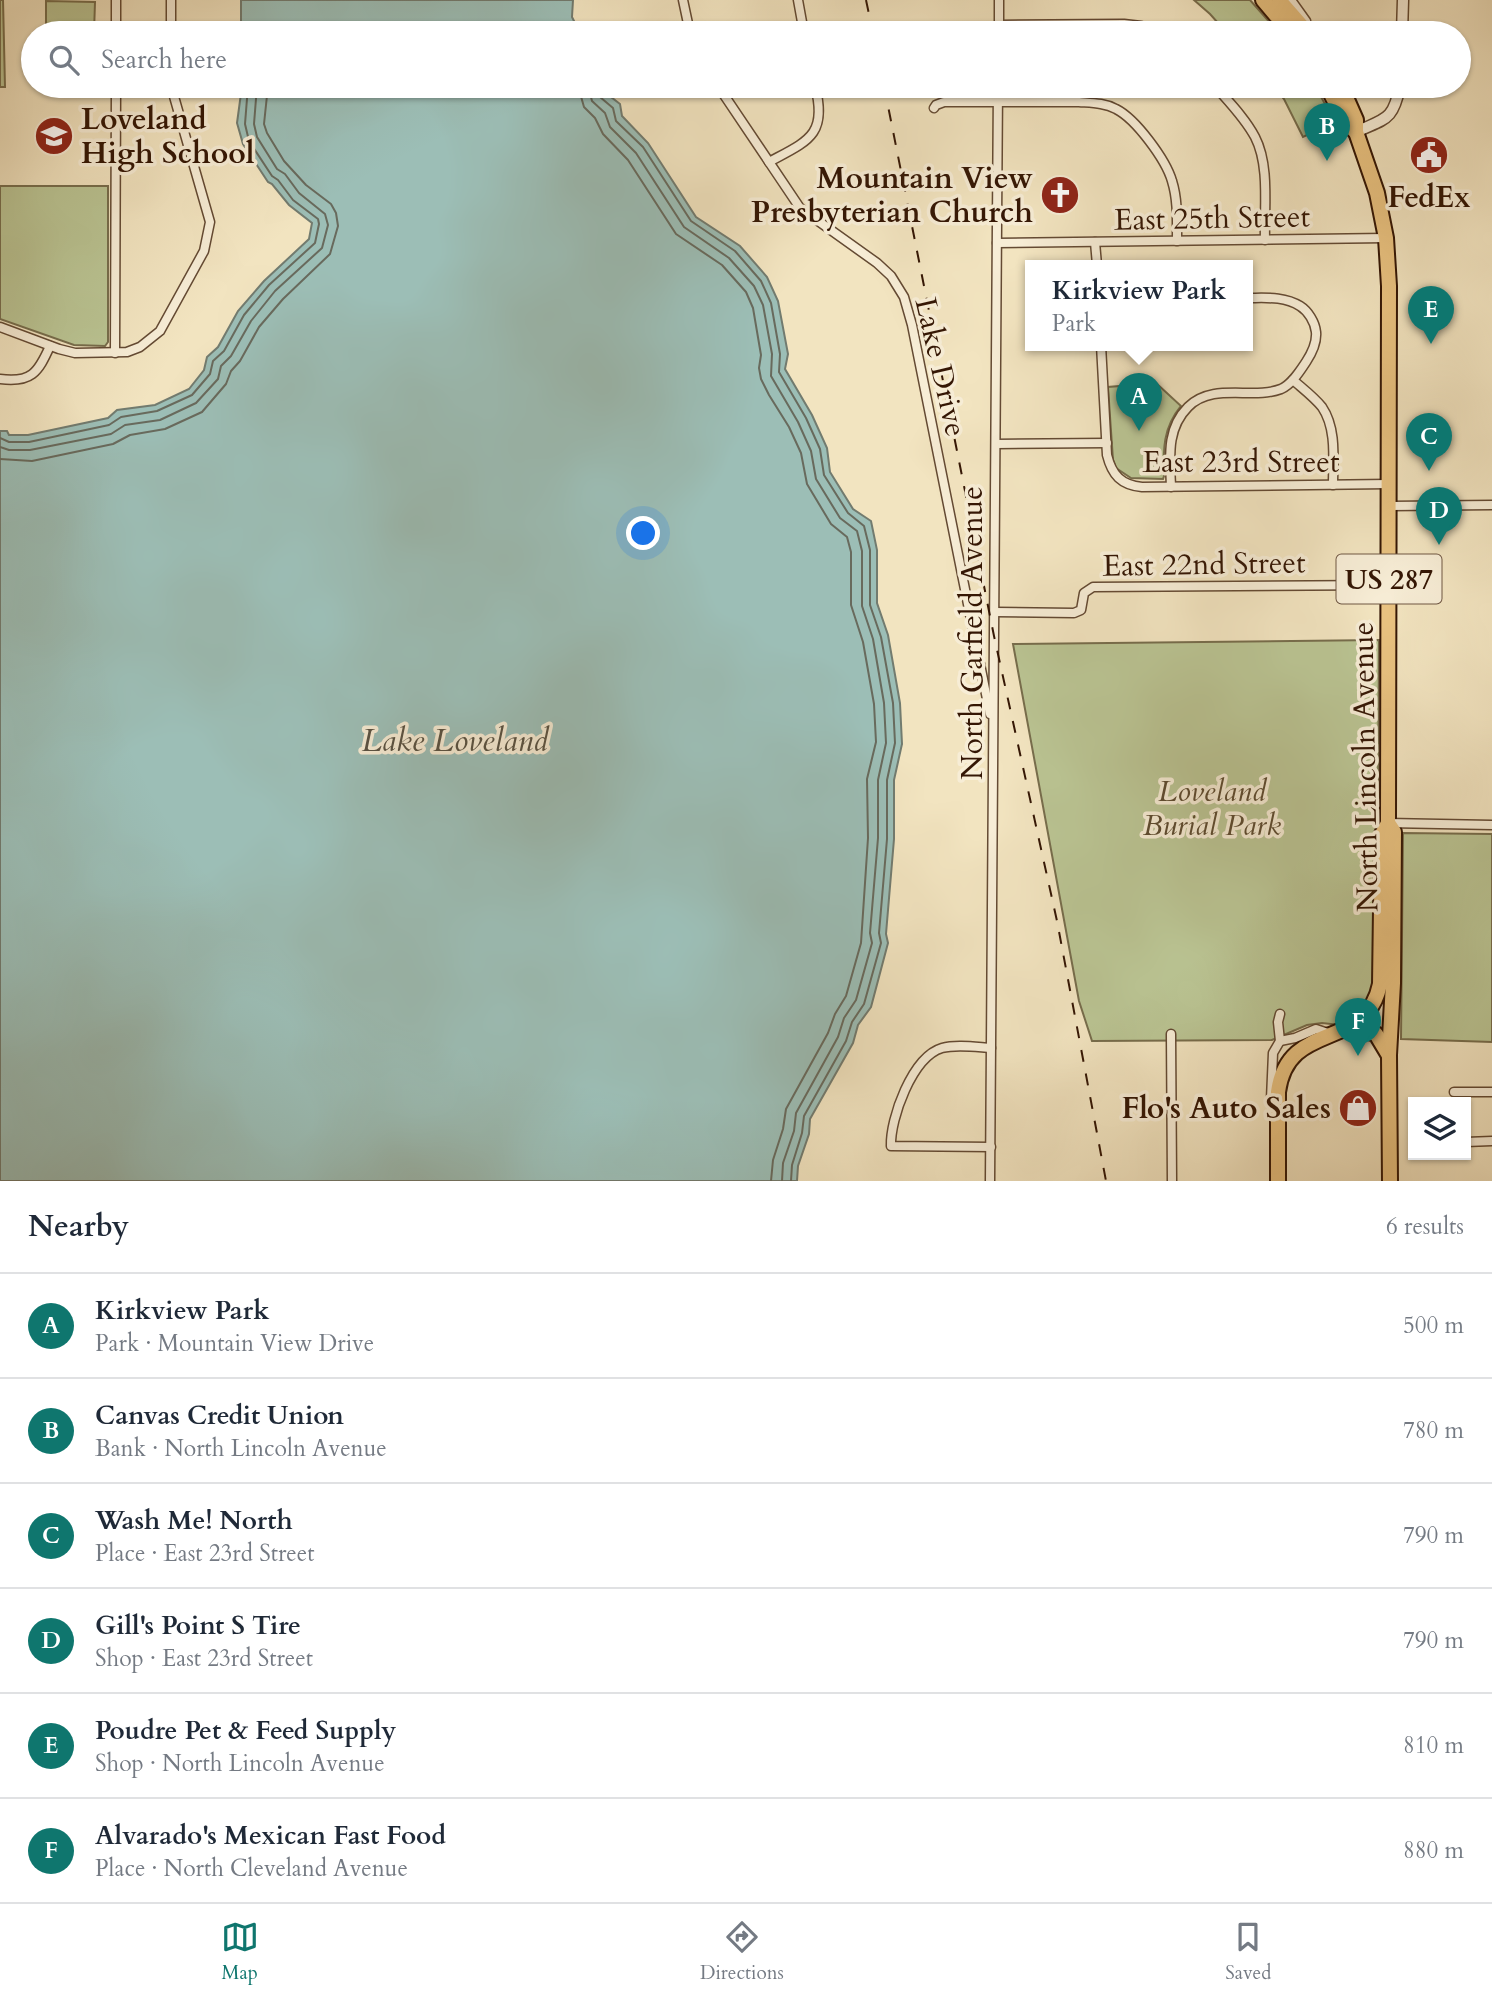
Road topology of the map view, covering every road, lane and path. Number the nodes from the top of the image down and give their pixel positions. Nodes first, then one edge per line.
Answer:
1 (116, 0) edge
2 (171, 0) edge
3 (683, 0) edge
4 (797, 0) edge
5 (999, 0) edge
6 (1264, 0) edge
7 (1279, 0) edge
8 (1291, 0) edge
9 (1404, 0) edge
10 (116, 21) edge
11 (171, 21) edge
12 (687, 21) edge
13 (801, 21) edge
14 (999, 21) edge
15 (1281, 21) edge
16 (1297, 21) edge
17 (1306, 21) edge
18 (1403, 21) edge
19 (116, 98) edge
20 (174, 98) edge
21 (726, 98) edge
22 (817, 98) edge
23 (998, 98) edge
24 (1225, 98) edge
25 (1333, 98) edge
26 (1346, 98) edge
27 (1397, 98) edge
28 (998, 103) junction
29 (934, 108) dead end
30 (1356, 132) junction
31 (769, 162) junction
32 (1386, 238) junction
33 (1265, 240) junction
34 (1177, 241) junction
35 (1095, 242) junction
36 (997, 243) junction
37 (1097, 260) edge
38 (1253, 298) edge
39 (0, 327) edge
40 (50, 346) junction
41 (1101, 351) edge
42 (115, 353) junction
43 (0, 379) edge
44 (1293, 380) junction
45 (1107, 443) junction
46 (996, 444) junction
47 (1390, 484) junction
48 (1333, 485) junction
49 (1171, 487) junction
50 (1492, 505) edge
51 (1390, 506) junction
52 (1389, 585) junction
53 (995, 612) junction
54 (994, 727) junction
55 (1388, 823) junction
56 (1492, 825) edge
57 (1280, 1014) dead end
58 (1338, 1032) junction
59 (1171, 1034) dead end
60 (1280, 1041) junction
61 (991, 1048) junction
62 (1389, 1055) junction
63 (1492, 1091) edge
64 (1454, 1092) dead end
65 (1492, 1141) edge
66 (1471, 1142) edge
67 (991, 1147) junction
68 (1278, 1153) junction
69 (990, 1181) edge
70 (1172, 1181) edge
71 (1278, 1181) edge
72 (1390, 1181) edge

1 - 10 street
2 - 11 street
3 - 12 street
4 - 13 street
5 - 14 street
6 - 15 highway
7 - 16 highway
8 - 17 street
9 - 18 street
19 - 42 street
20 - 42 street
21 - 31 street, Lake Drive
22 - 31 street
23 - 28 street, North Garfield Avenue
24 - 33 street
25 - 30 highway, US 287
26 - 30 highway, US 287
27 - 30 street
28 - 29 street
28 - 34 street
28 - 36 street, North Garfield Avenue
30 - 32 highway, North Lincoln Avenue / US 287
31 - 54 street, Lake Drive
32 - 33 street, East 25th Street
32 - 47 highway, North Lincoln Avenue / US 287
33 - 34 street, East 25th Street
34 - 35 street, East 25th Street
35 - 36 street, East 25th Street
35 - 37 street
36 - 46 street, North Garfield Avenue
38 - 44 street
39 - 40 street
40 - 42 street
40 - 43 street
41 - 45 street
44 - 48 street
44 - 49 street
45 - 46 street, East 23rd Street
45 - 49 street, East 23rd Street
46 - 53 street, North Garfield Avenue
47 - 48 street, East 23rd Street
47 - 51 highway, North Lincoln Avenue / US 287
48 - 49 street, East 23rd Street
50 - 51 street
51 - 52 highway, North Lincoln Avenue / US 287
52 - 53 street, East 22nd Street
52 - 55 highway, North Lincoln Avenue / US 287
53 - 54 street, North Garfield Avenue
54 - 61 street, North Garfield Avenue
55 - 56 street
55 - 58 highway, US 287
55 - 62 highway, North Lincoln Avenue / US 287
57 - 60 street
58 - 60 street
58 - 62 highway
58 - 68 highway, US 287
59 - 70 street
60 - 68 street
61 - 67 street, North Garfield Avenue
61 - 67 street
62 - 72 highway, North Lincoln Avenue / US 287
63 - 64 street
65 - 66 street
67 - 69 street, North Garfield Avenue
68 - 71 highway, US 287

